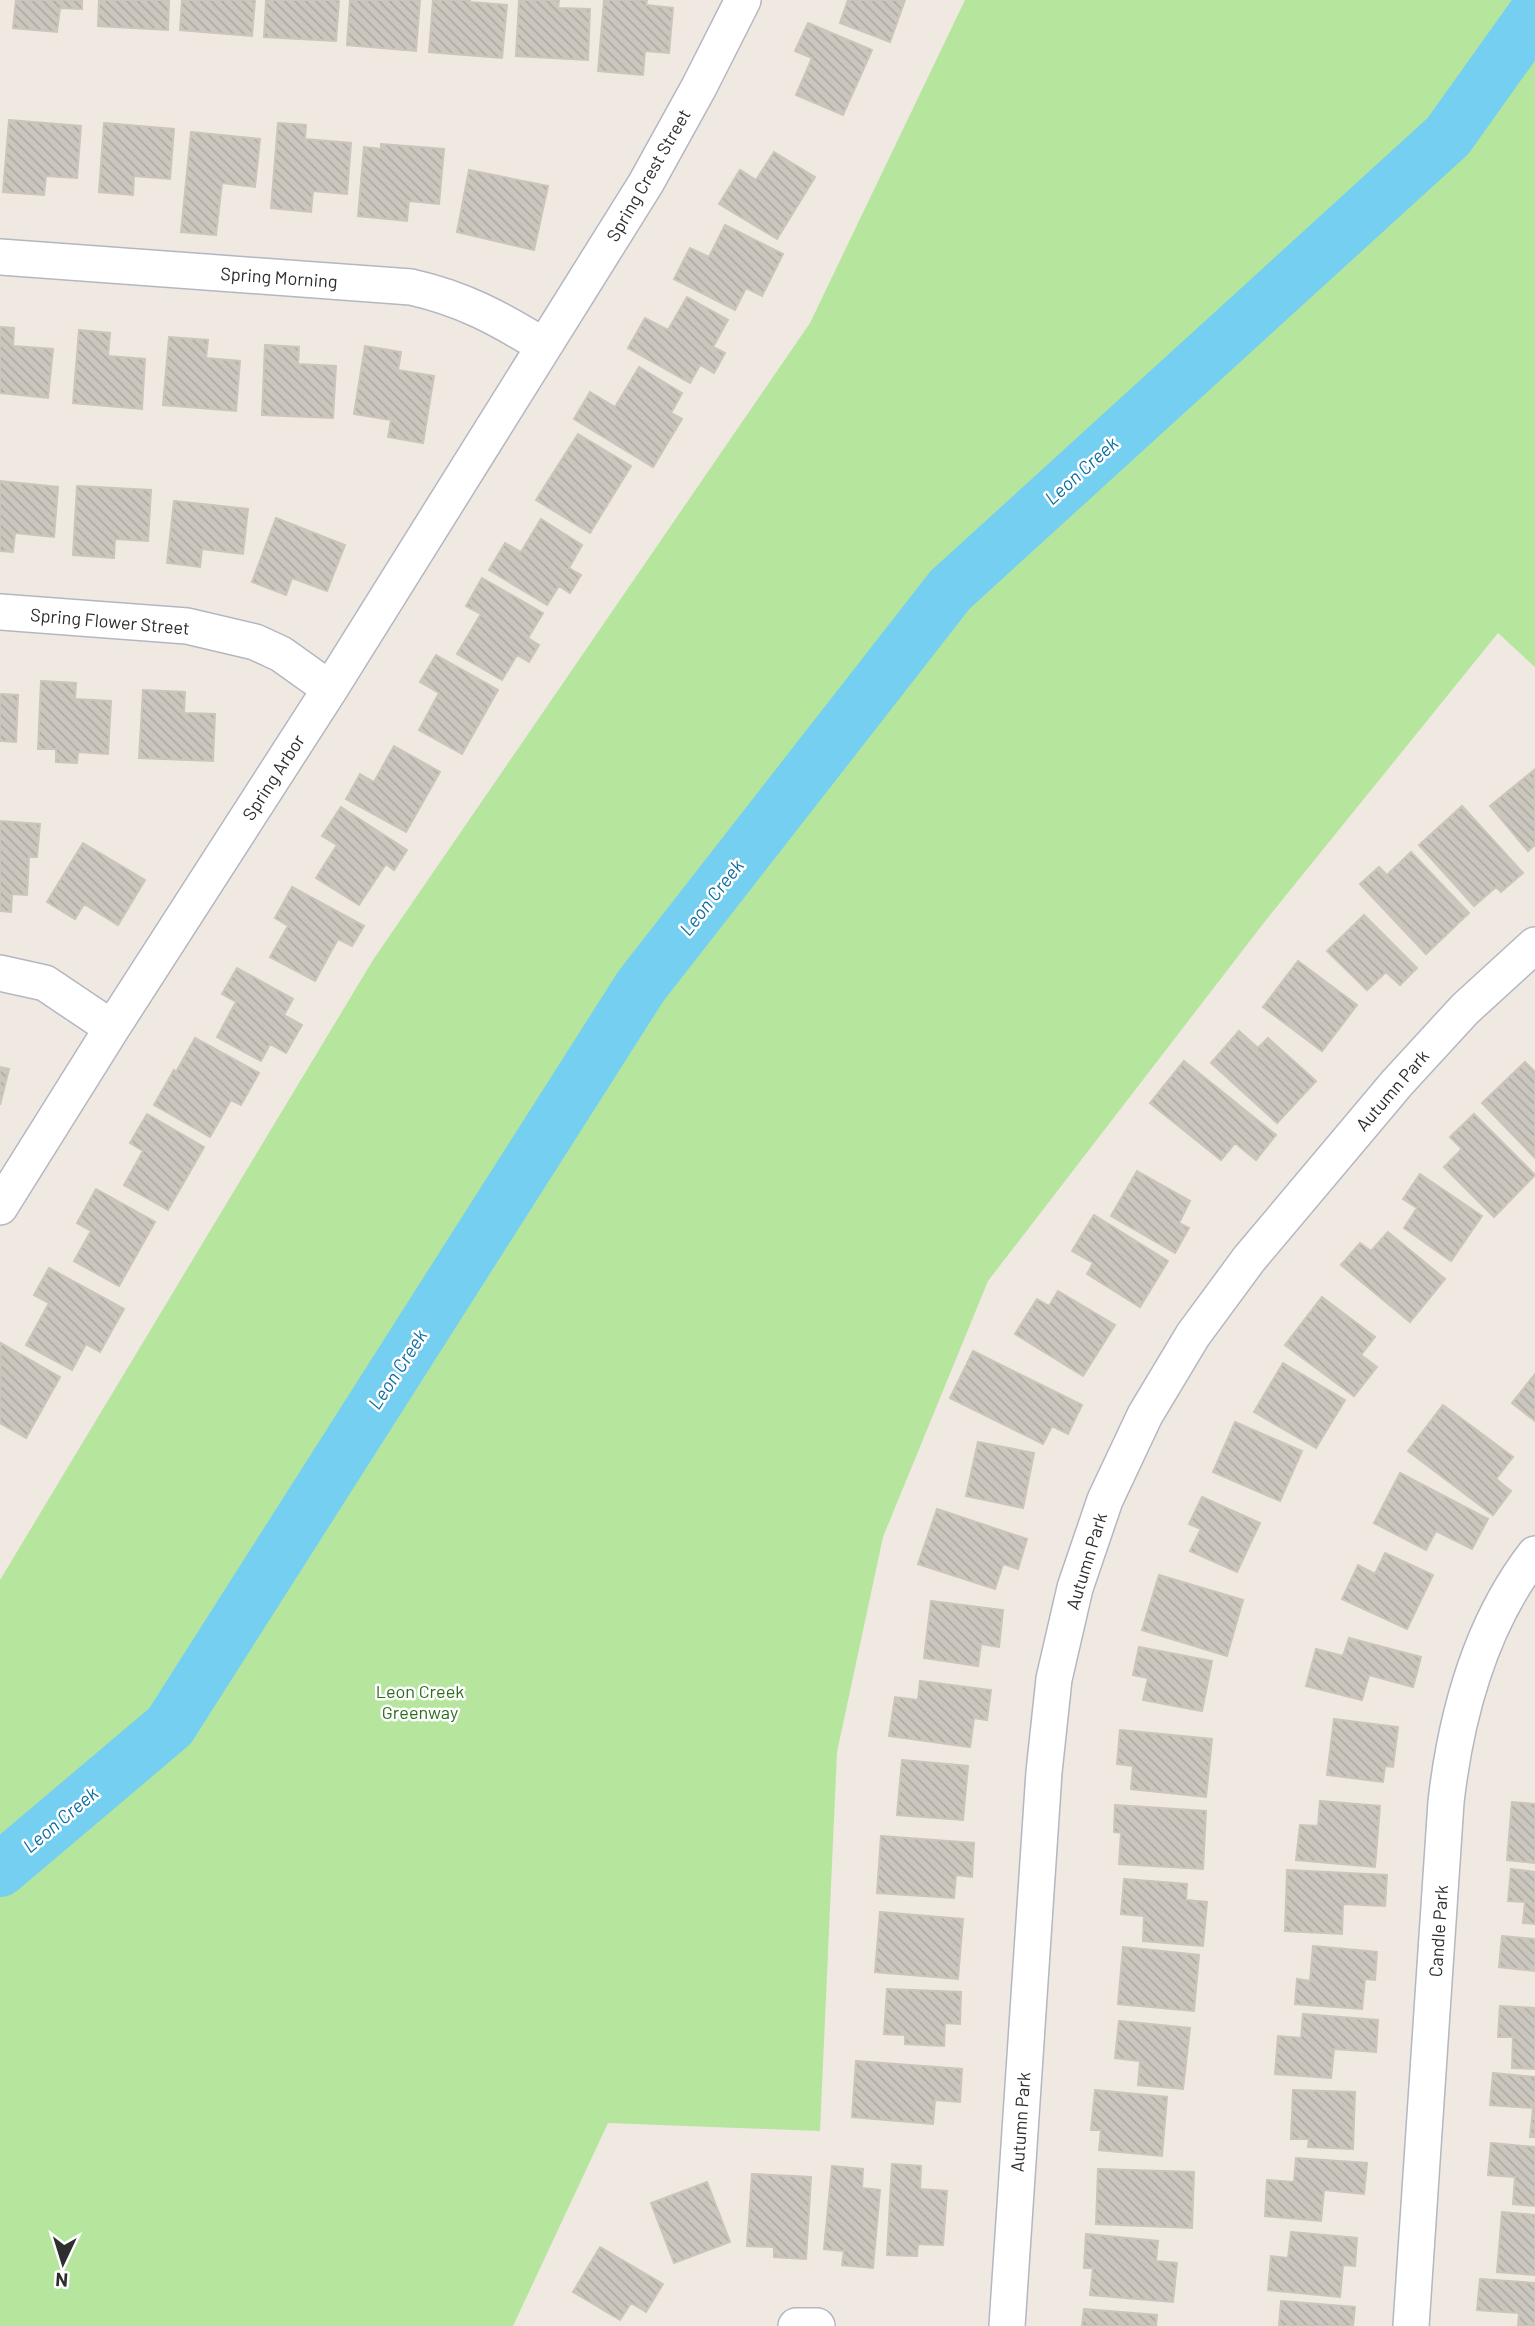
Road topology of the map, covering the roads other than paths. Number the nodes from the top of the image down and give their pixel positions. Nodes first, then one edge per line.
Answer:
1 (743, 0) edge
2 (0, 257) edge
3 (544, 346) junction
4 (0, 612) edge
5 (330, 689) junction
6 (1535, 945) edge
7 (0, 973) edge
8 (112, 1028) junction
9 (0, 1207) edge
10 (1535, 1554) edge
11 (796, 2326) edge
12 (817, 2326) edge
13 (1007, 2326) edge
14 (1411, 2326) edge

1 - 3 street, Spring Crest Street
2 - 3 street, Spring Morning
3 - 5 street, Spring Arbor
4 - 5 street, Spring Flower Street
5 - 8 street, Spring Arbor
6 - 13 street, Autumn Park
7 - 8 street
8 - 9 street, Spring Arbor
10 - 14 street, Candle Park
11 - 12 street

